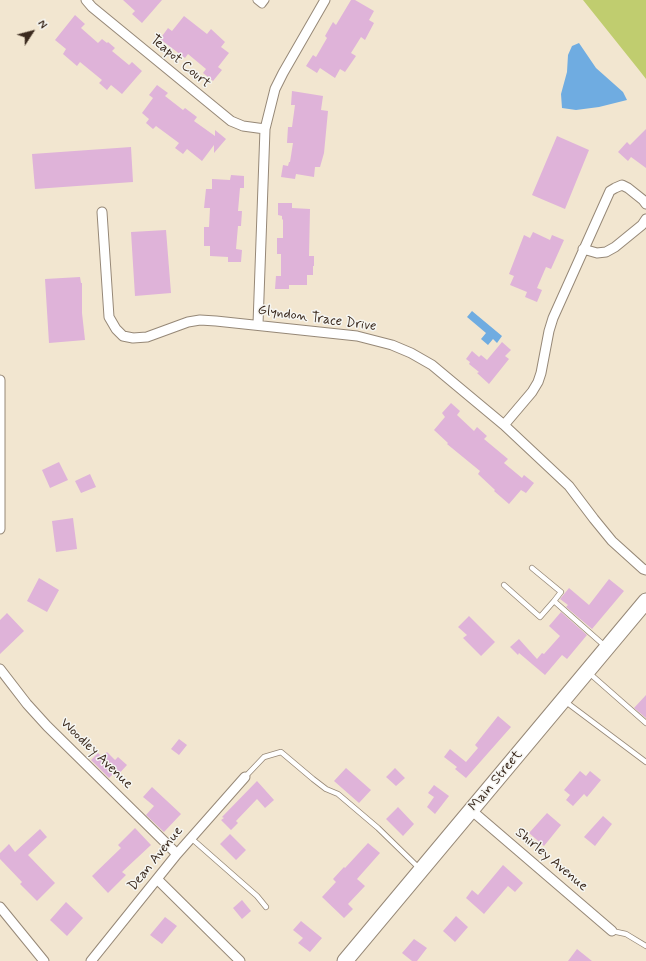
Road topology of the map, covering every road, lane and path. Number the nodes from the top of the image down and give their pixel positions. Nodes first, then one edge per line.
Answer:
1 (86, 0) edge
2 (257, 0) edge
3 (265, 0) edge
4 (324, 0) edge
5 (265, 129) junction
6 (646, 204) edge
7 (102, 212) dead end
8 (646, 219) edge
9 (583, 249) junction
10 (258, 324) junction
11 (0, 380) edge
12 (504, 425) junction
13 (0, 529) edge
14 (532, 568) dead end
15 (646, 570) edge
16 (504, 585) dead end
17 (554, 601) junction
18 (646, 601) edge
19 (607, 648) junction
20 (0, 669) edge
21 (587, 671) junction
22 (564, 700) junction
23 (646, 723) edge
24 (646, 762) edge
25 (244, 777) joint
26 (471, 810) junction
27 (191, 838) junction
28 (177, 854) junction
29 (421, 870) junction
30 (158, 879) junction
31 (0, 907) edge
32 (266, 907) dead end
33 (612, 931) joint
34 (646, 946) edge
35 (44, 961) edge
36 (91, 961) edge
37 (240, 961) edge
38 (345, 961) edge

1 - 5 street, Teapot Court
2 - 3 street
4 - 5 street
5 - 10 street
6 - 9 street
7 - 10 street, Glyndon Trace Drive
8 - 9 street
9 - 12 street
10 - 12 street, Glyndon Trace Drive
11 - 13 street
12 - 15 street, Glyndon Trace Drive
14 - 17 lane
16 - 17 lane
17 - 19 lane
18 - 19 main road, Main Street
19 - 21 main road, Main Street
20 - 28 street, Woodley Avenue
21 - 22 main road, Main Street
21 - 23 lane
22 - 24 lane
22 - 26 main road, Main Street
25 - 27 street, Dean Avenue
25 - 29 lane
26 - 29 main road, Main Street
26 - 33 street, Shirley Avenue
27 - 28 street, Dean Avenue
27 - 32 lane
28 - 30 street, Dean Avenue
29 - 38 main road, Main Street
30 - 36 street, Dean Avenue
30 - 37 street
31 - 35 street
33 - 34 lane

